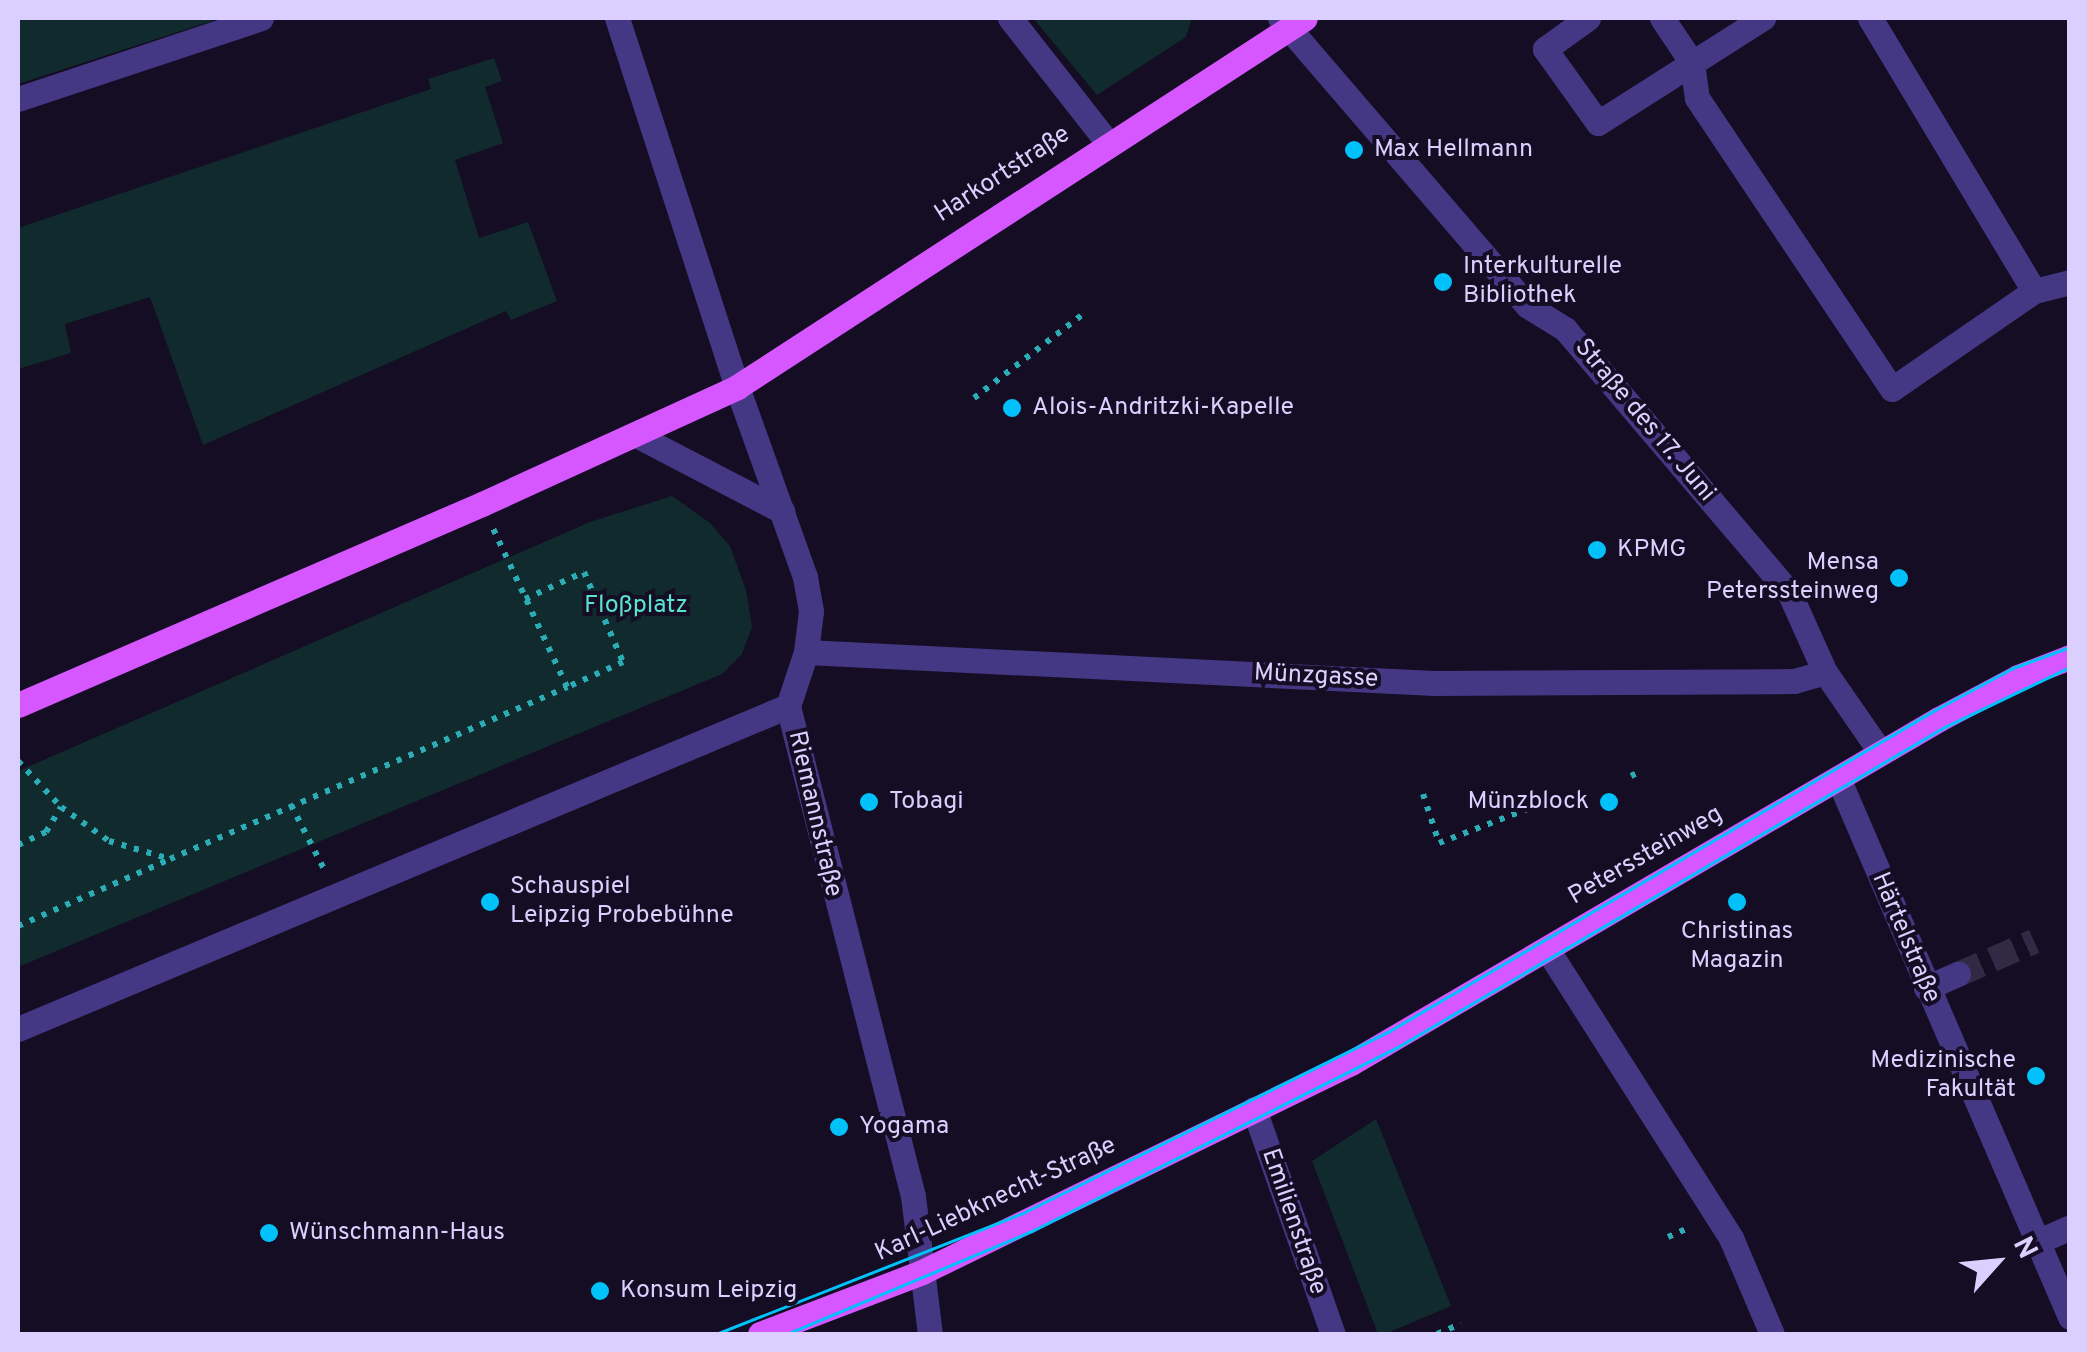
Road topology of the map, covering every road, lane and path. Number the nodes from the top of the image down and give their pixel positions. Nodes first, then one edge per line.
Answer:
1 (261, 18) edge
2 (616, 18) edge
3 (1010, 18) edge
4 (1588, 18) edge
5 (1662, 18) edge
6 (1763, 18) edge
7 (1870, 18) edge
8 (1291, 21) edge
9 (1692, 63) junction
10 (18, 100) edge
11 (1108, 144) junction
12 (2070, 282) edge
13 (2034, 291) junction
14 (1082, 314) dead end
15 (736, 387) junction
16 (974, 398) dead end
17 (636, 436) junction
18 (482, 504) junction
19 (782, 510) junction
20 (525, 599) junction
21 (806, 652) junction
22 (2070, 657) edge
23 (1825, 672) junction
24 (567, 687) junction
25 (18, 705) edge
26 (788, 706) junction
27 (1881, 753) junction
28 (18, 761) edge
29 (1838, 778) junction
30 (1423, 794) dead end
31 (1576, 796) dead end
32 (291, 806) junction
33 (61, 807) junction
34 (18, 845) edge
35 (170, 859) junction
36 (337, 894) junction
37 (18, 926) edge
38 (1547, 949) junction
39 (1958, 974) tunnel mouth
40 (1926, 988) junction
41 (18, 1028) edge
42 (1254, 1110) junction
43 (2069, 1228) edge
44 (2037, 1242) junction
45 (922, 1272) junction
46 (2070, 1318) edge
47 (1461, 1324) dead end
48 (760, 1334) edge
49 (930, 1334) edge
50 (1332, 1334) edge
51 (1437, 1334) edge
52 (1772, 1334) edge

1 - 10 street
2 - 15 street, Riemannstraße
3 - 11 street
4 - 9 street
5 - 9 street
6 - 9 street
7 - 13 street
8 - 11 main road, Harkortstraße
8 - 23 street, Straße des 17. Juni
9 - 13 street
11 - 15 main road, Harkortstraße
12 - 13 street
14 - 16 path
15 - 17 main road
15 - 19 street, Riemannstraße
17 - 18 main road
17 - 19 street
18 - 20 path
18 - 25 main road
19 - 21 street, Riemannstraße
20 - 24 path
20 - 24 path
21 - 23 street, Münzgasse
21 - 26 street, Riemannstraße
22 - 27 main road, Peterssteinweg
23 - 27 street, Straße des 17. Juni
24 - 32 path
26 - 36 street
26 - 45 street, Riemannstraße
27 - 29 main road, Peterssteinweg
28 - 33 path
29 - 38 main road, Peterssteinweg
29 - 40 street, Härtelstraße
30 - 31 path
32 - 35 path
32 - 36 path
33 - 34 path
33 - 35 path
35 - 37 path
36 - 41 street
38 - 42 main road, Peterssteinweg
38 - 52 street
39 - 40 street
40 - 44 street, Härtelstraße
42 - 45 main road, Karl-Liebknecht-Straße
42 - 50 street, Emilienstraße
43 - 44 street
44 - 46 street, Härtelstraße
45 - 48 main road, Karl-Liebknecht-Straße
45 - 49 street, Riemannstraße
47 - 51 path

